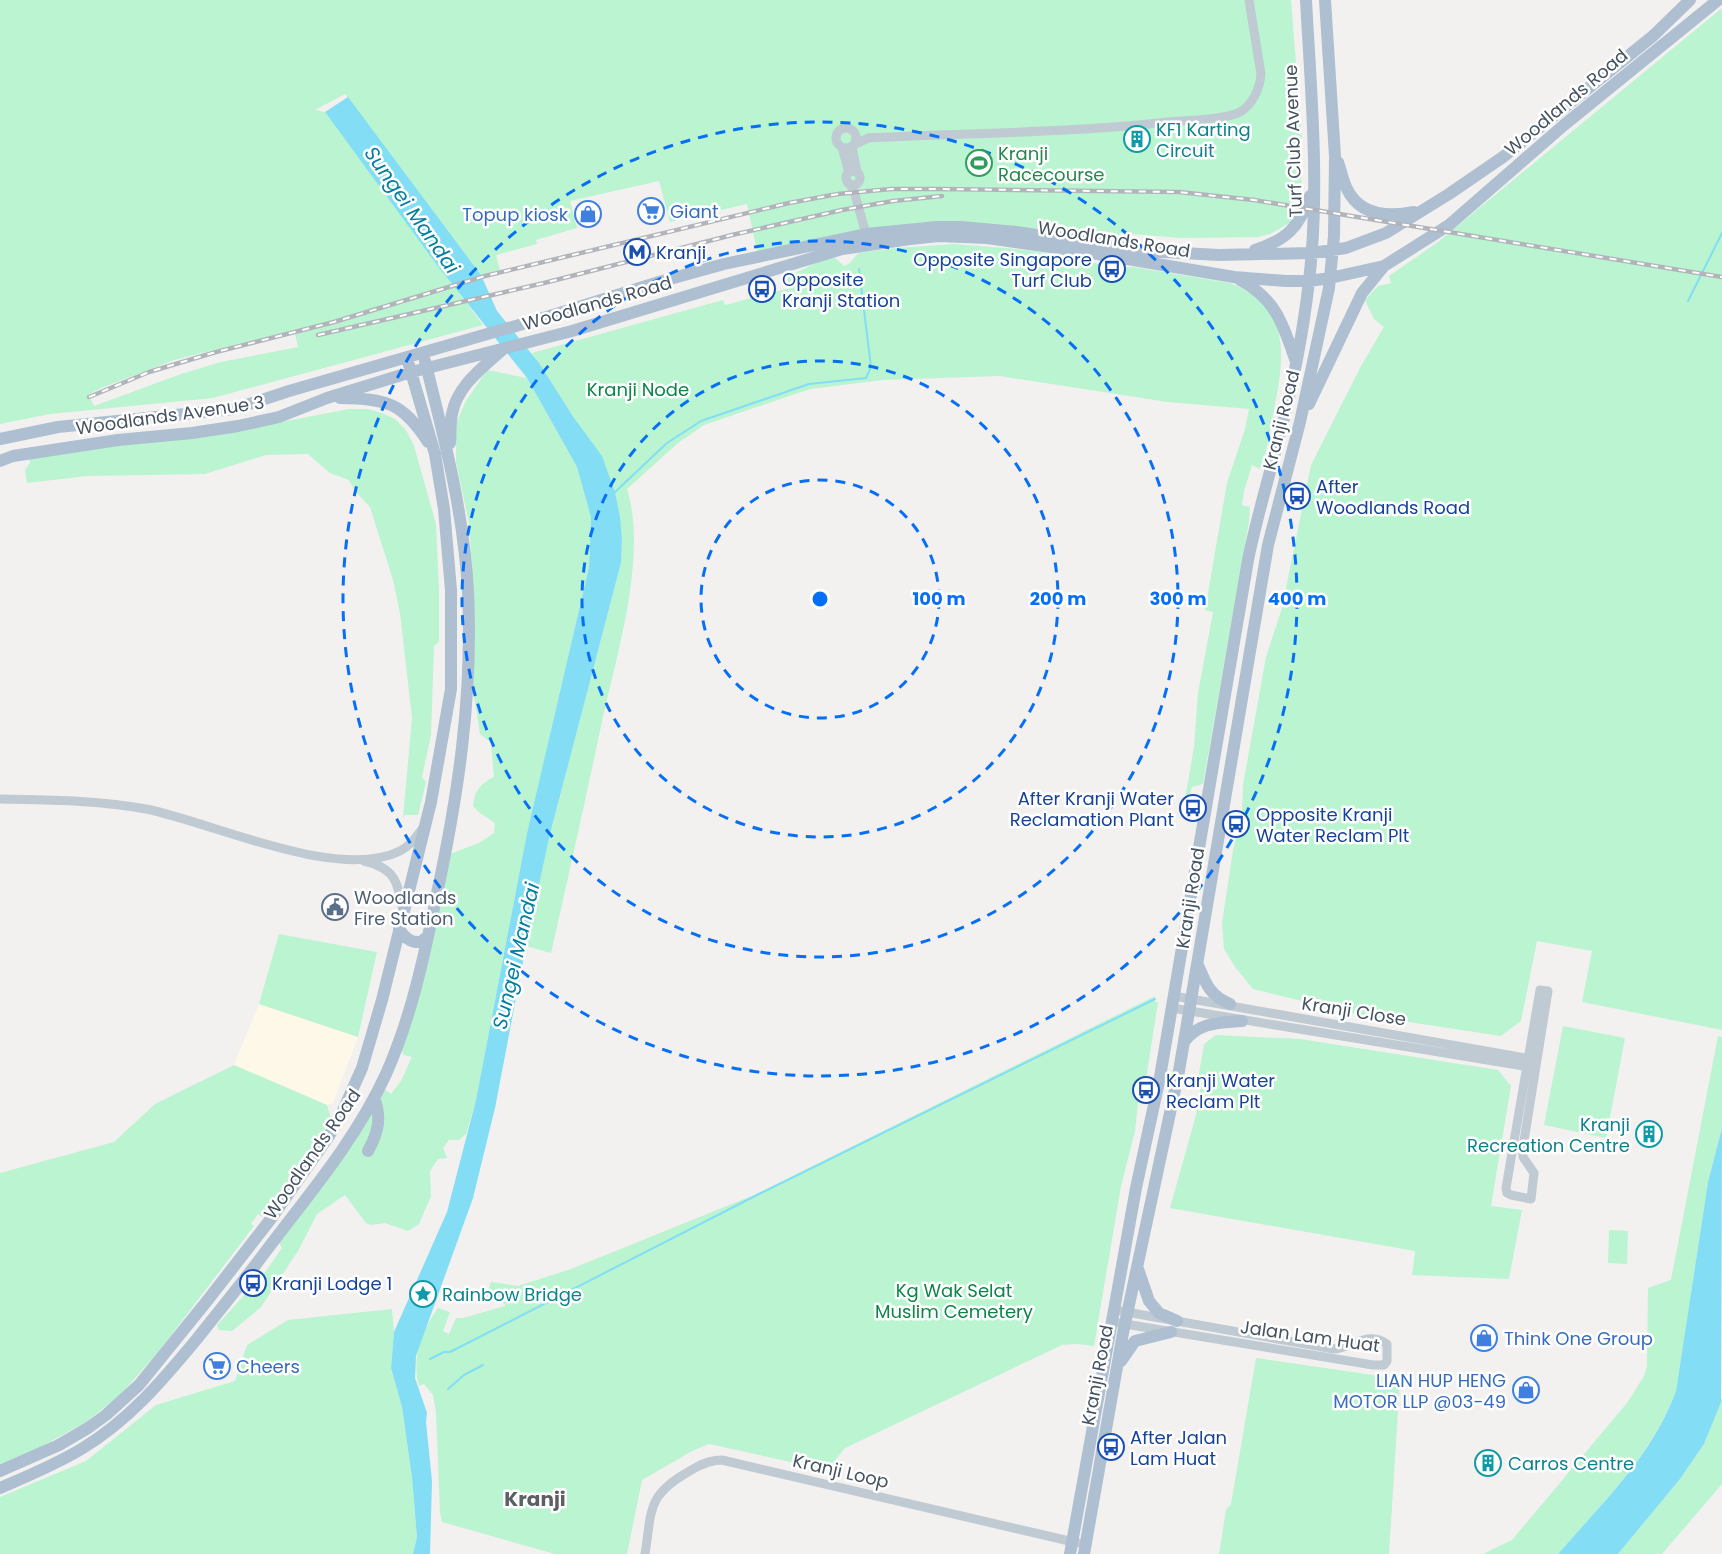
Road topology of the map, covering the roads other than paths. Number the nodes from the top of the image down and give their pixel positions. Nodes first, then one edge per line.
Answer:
1 (1248, 0) edge
2 (1325, 0) edge
3 (1690, 0) edge
4 (1718, 0) edge
5 (1305, 1) edge
6 (855, 132) junction
7 (868, 138) junction
8 (849, 146) junction
9 (1335, 156) junction
10 (1315, 178) junction
11 (1419, 212) junction
12 (866, 234) junction
13 (1333, 249) junction
14 (1312, 253) junction
15 (1241, 255) junction
16 (1384, 266) junction
17 (1234, 277) junction
18 (1330, 278) junction
19 (1309, 281) junction
20 (556, 314) junction
21 (572, 331) junction
22 (505, 347) junction
23 (423, 354) junction
24 (408, 358) junction
25 (1296, 360) junction
26 (427, 368) junction
27 (411, 372) junction
28 (327, 398) junction
29 (1300, 422) junction
30 (0, 439) edge
31 (435, 453) junction
32 (449, 453) junction
33 (0, 463) edge
34 (0, 800) edge
35 (425, 825) junction
36 (359, 860) junction
37 (403, 912) junction
38 (399, 929) junction
39 (428, 936) junction
40 (1198, 965) junction
41 (1173, 1002) junction
42 (1230, 1004) junction
43 (1190, 1005) junction
44 (1242, 1021) junction
45 (1184, 1043) junction
46 (1532, 1063) junction
47 (374, 1098) junction
48 (368, 1151) dead end
49 (1136, 1188) junction
50 (1154, 1188) junction
51 (1137, 1268) junction
52 (1120, 1317) junction
53 (1174, 1327) junction
54 (1116, 1369) junction
55 (0, 1472) edge
56 (0, 1488) edge
57 (1071, 1548) edge
58 (1085, 1549) edge
59 (645, 1554) edge

1 - 7 street
2 - 9 main road
3 - 11 main road, Woodlands Road
4 - 16 main road, Woodlands Road
5 - 10 main road, Turf Club Avenue
6 - 7 street
6 - 8 street
6 - 8 street
7 - 8 street
8 - 12 street
9 - 11 main road
9 - 13 main road
10 - 14 main road, Turf Club Avenue
10 - 15 main road
11 - 13 main road, Woodlands Road
12 - 15 main road, Woodlands Road
12 - 20 main road, Woodlands Road
13 - 14 main road, Woodlands Road
13 - 18 main road, Kranji Road
14 - 15 main road, Woodlands Road
14 - 19 main road, Turf Club Avenue
16 - 18 main road, Woodlands Road
16 - 29 main road
17 - 19 main road, Woodlands Road
17 - 21 main road, Woodlands Road
17 - 25 main road
18 - 19 main road, Woodlands Road
18 - 29 main road, Kranji Road
19 - 25 main road, Kranji Road
20 - 21 main road
20 - 23 main road, Woodlands Road
21 - 22 main road, Woodlands Road
22 - 26 main road, Woodlands Road
22 - 32 main road
23 - 24 main road, Woodlands Road
23 - 26 main road, Woodlands Road
24 - 27 main road, Woodlands Road
24 - 30 main road, Woodlands Avenue 3
25 - 41 main road, Kranji Road
26 - 27 main road, Woodlands Road
26 - 32 main road, Woodlands Road
27 - 28 main road, Woodlands Avenue 3
27 - 31 main road, Woodlands Road
28 - 31 main road
28 - 33 main road, Woodlands Avenue 3
29 - 40 main road, Kranji Road
31 - 35 main road, Woodlands Road
32 - 39 main road, Woodlands Road
34 - 36 street
35 - 36 street
35 - 37 main road, Woodlands Road
36 - 37 street
37 - 38 main road, Woodlands Road
38 - 39 main road
38 - 55 main road, Woodlands Road
39 - 47 main road, Woodlands Road
40 - 42 main road
40 - 43 main road, Kranji Road
41 - 43 street, Kranji Close
41 - 49 main road, Kranji Road
42 - 43 street, Kranji Close
42 - 46 street, Kranji Close
43 - 44 street, Kranji Close
43 - 45 main road, Kranji Road
44 - 45 main road
44 - 46 street, Kranji Close
45 - 50 main road, Kranji Road
46 - 46 street
46 - 46 street
47 - 48 main road
47 - 56 main road, Woodlands Road
49 - 50 main road
49 - 52 main road, Kranji Road
50 - 51 main road, Kranji Road
51 - 52 main road, Kranji Road
51 - 53 main road
52 - 53 street, Jalan Lam Huat
52 - 54 main road, Kranji Road
52 - 57 main road, Kranji Road
53 - 53 street, Jalan Lam Huat
53 - 54 main road
54 - 58 main road, Kranji Road
57 - 58 street, Kranji Loop
57 - 59 street, Kranji Loop

